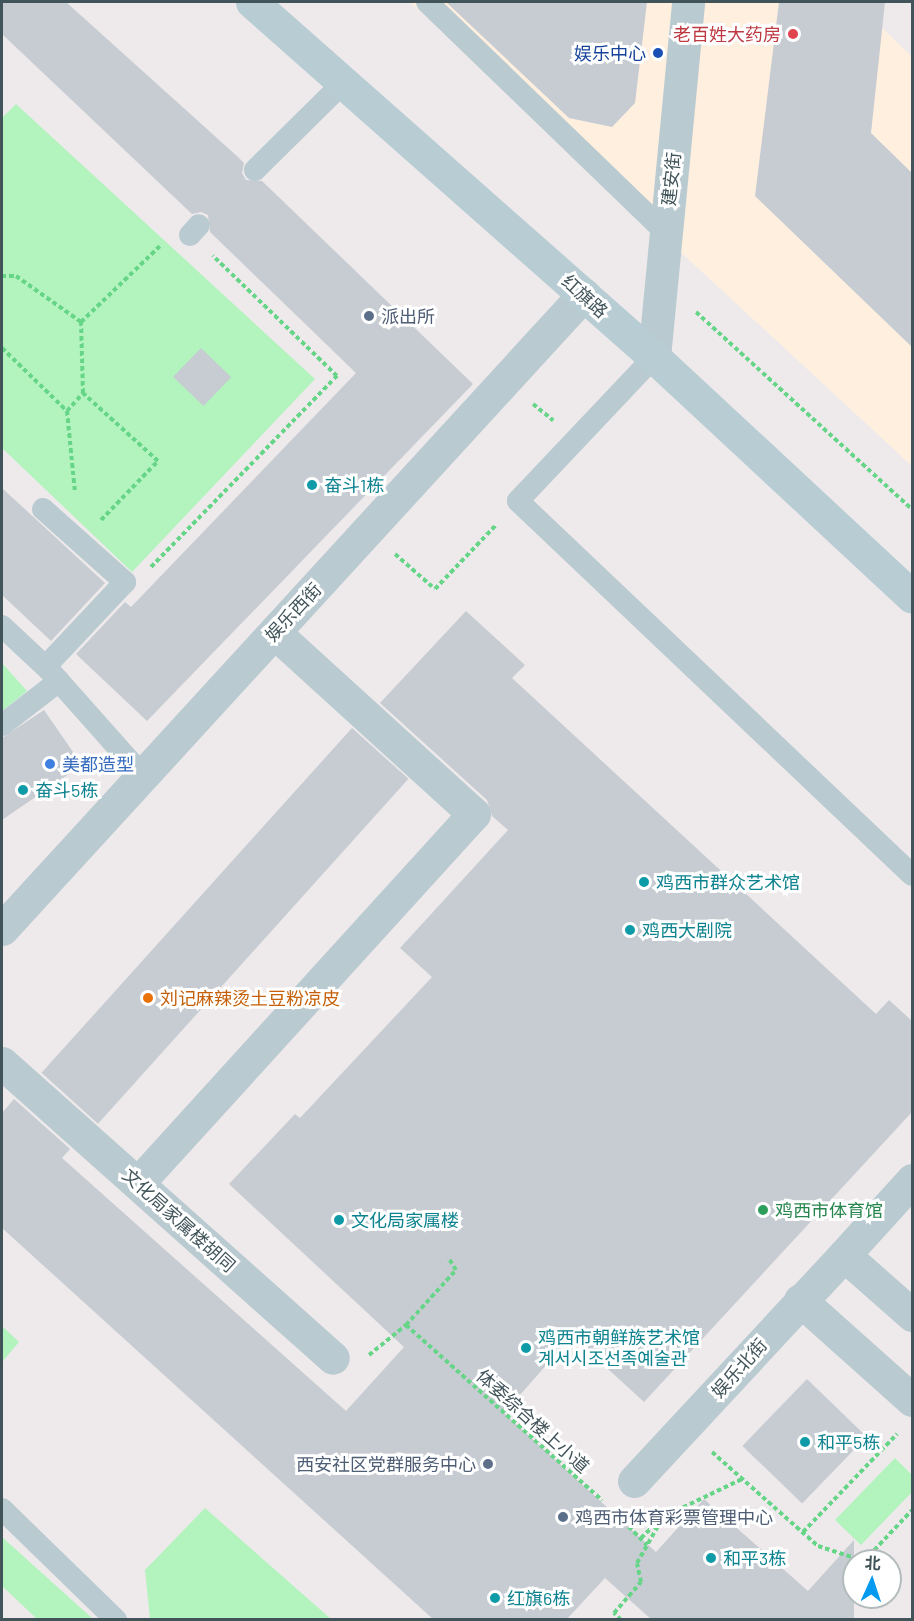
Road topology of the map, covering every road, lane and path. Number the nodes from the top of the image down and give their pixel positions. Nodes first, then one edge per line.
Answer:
1 (252, 2) edge
2 (427, 2) edge
3 (688, 2) edge
4 (344, 82) junction
5 (255, 170) dead end
6 (195, 230) dead end
7 (666, 233) junction
8 (165, 242) dead end
9 (2, 276) edge
10 (662, 281) junction
11 (584, 294) junction
12 (81, 322) junction
13 (2, 348) edge
14 (654, 357) junction
15 (506, 379) junction
16 (83, 393) junction
17 (67, 411) junction
18 (576, 440) junction
19 (518, 501) junction
20 (43, 509) dead end
21 (912, 509) edge
22 (80, 542) junction
23 (386, 547) dead end
24 (154, 565) dead end
25 (912, 597) edge
26 (2, 626) edge
27 (274, 632) junction
28 (52, 674) junction
29 (2, 725) edge
30 (143, 776) junction
31 (912, 875) edge
32 (2, 929) edge
33 (14, 1073) edge
34 (912, 1180) edge
35 (138, 1184) junction
36 (844, 1255) junction
37 (448, 1257) dead end
38 (800, 1300) junction
39 (912, 1315) edge
40 (406, 1325) dead end
41 (417, 1334) dead end
42 (333, 1358) dead end
43 (909, 1413) edge
44 (684, 1427) junction
45 (742, 1479) junction
46 (634, 1481) dead end
47 (605, 1504) dead end
48 (2, 1509) edge
49 (912, 1510) edge
50 (614, 1512) dead end
51 (803, 1533) junction
52 (647, 1545) junction
53 (116, 1620) edge
54 (621, 1620) edge

1 - 4 street, 红旗路
2 - 7 lane
3 - 7 street, 建安街
4 - 5 lane
4 - 11 street, 红旗路
6 - 24 path
7 - 10 street, 建安街
8 - 12 path
9 - 12 path
10 - 14 street, 建安街
10 - 21 path
11 - 14 street, 红旗路
11 - 15 street, 娱乐西街
12 - 16 path
13 - 17 path
14 - 18 lane
14 - 25 street, 红旗路
15 - 18 path
15 - 27 street, 娱乐西街
16 - 17 path
16 - 22 path
17 - 22 path
18 - 19 lane
19 - 23 path
19 - 31 lane
20 - 22 lane
22 - 28 lane
26 - 28 lane
27 - 30 street, 娱乐西街
27 - 35 street
28 - 29 lane
28 - 30 lane
30 - 32 street, 娱乐西街
33 - 35 street, 文化局家属楼胡同
34 - 36 street, 娱乐北街
35 - 42 street, 文化局家属楼胡同
36 - 38 street, 娱乐北街
36 - 39 street
37 - 40 path
38 - 43 street
38 - 44 street, 娱乐北街
41 - 47 path, 体委综合楼上小道
43 - 51 path
44 - 45 path
44 - 46 street, 娱乐北街
45 - 51 path
45 - 52 path
48 - 53 lane
49 - 51 path
50 - 52 path
52 - 54 path

